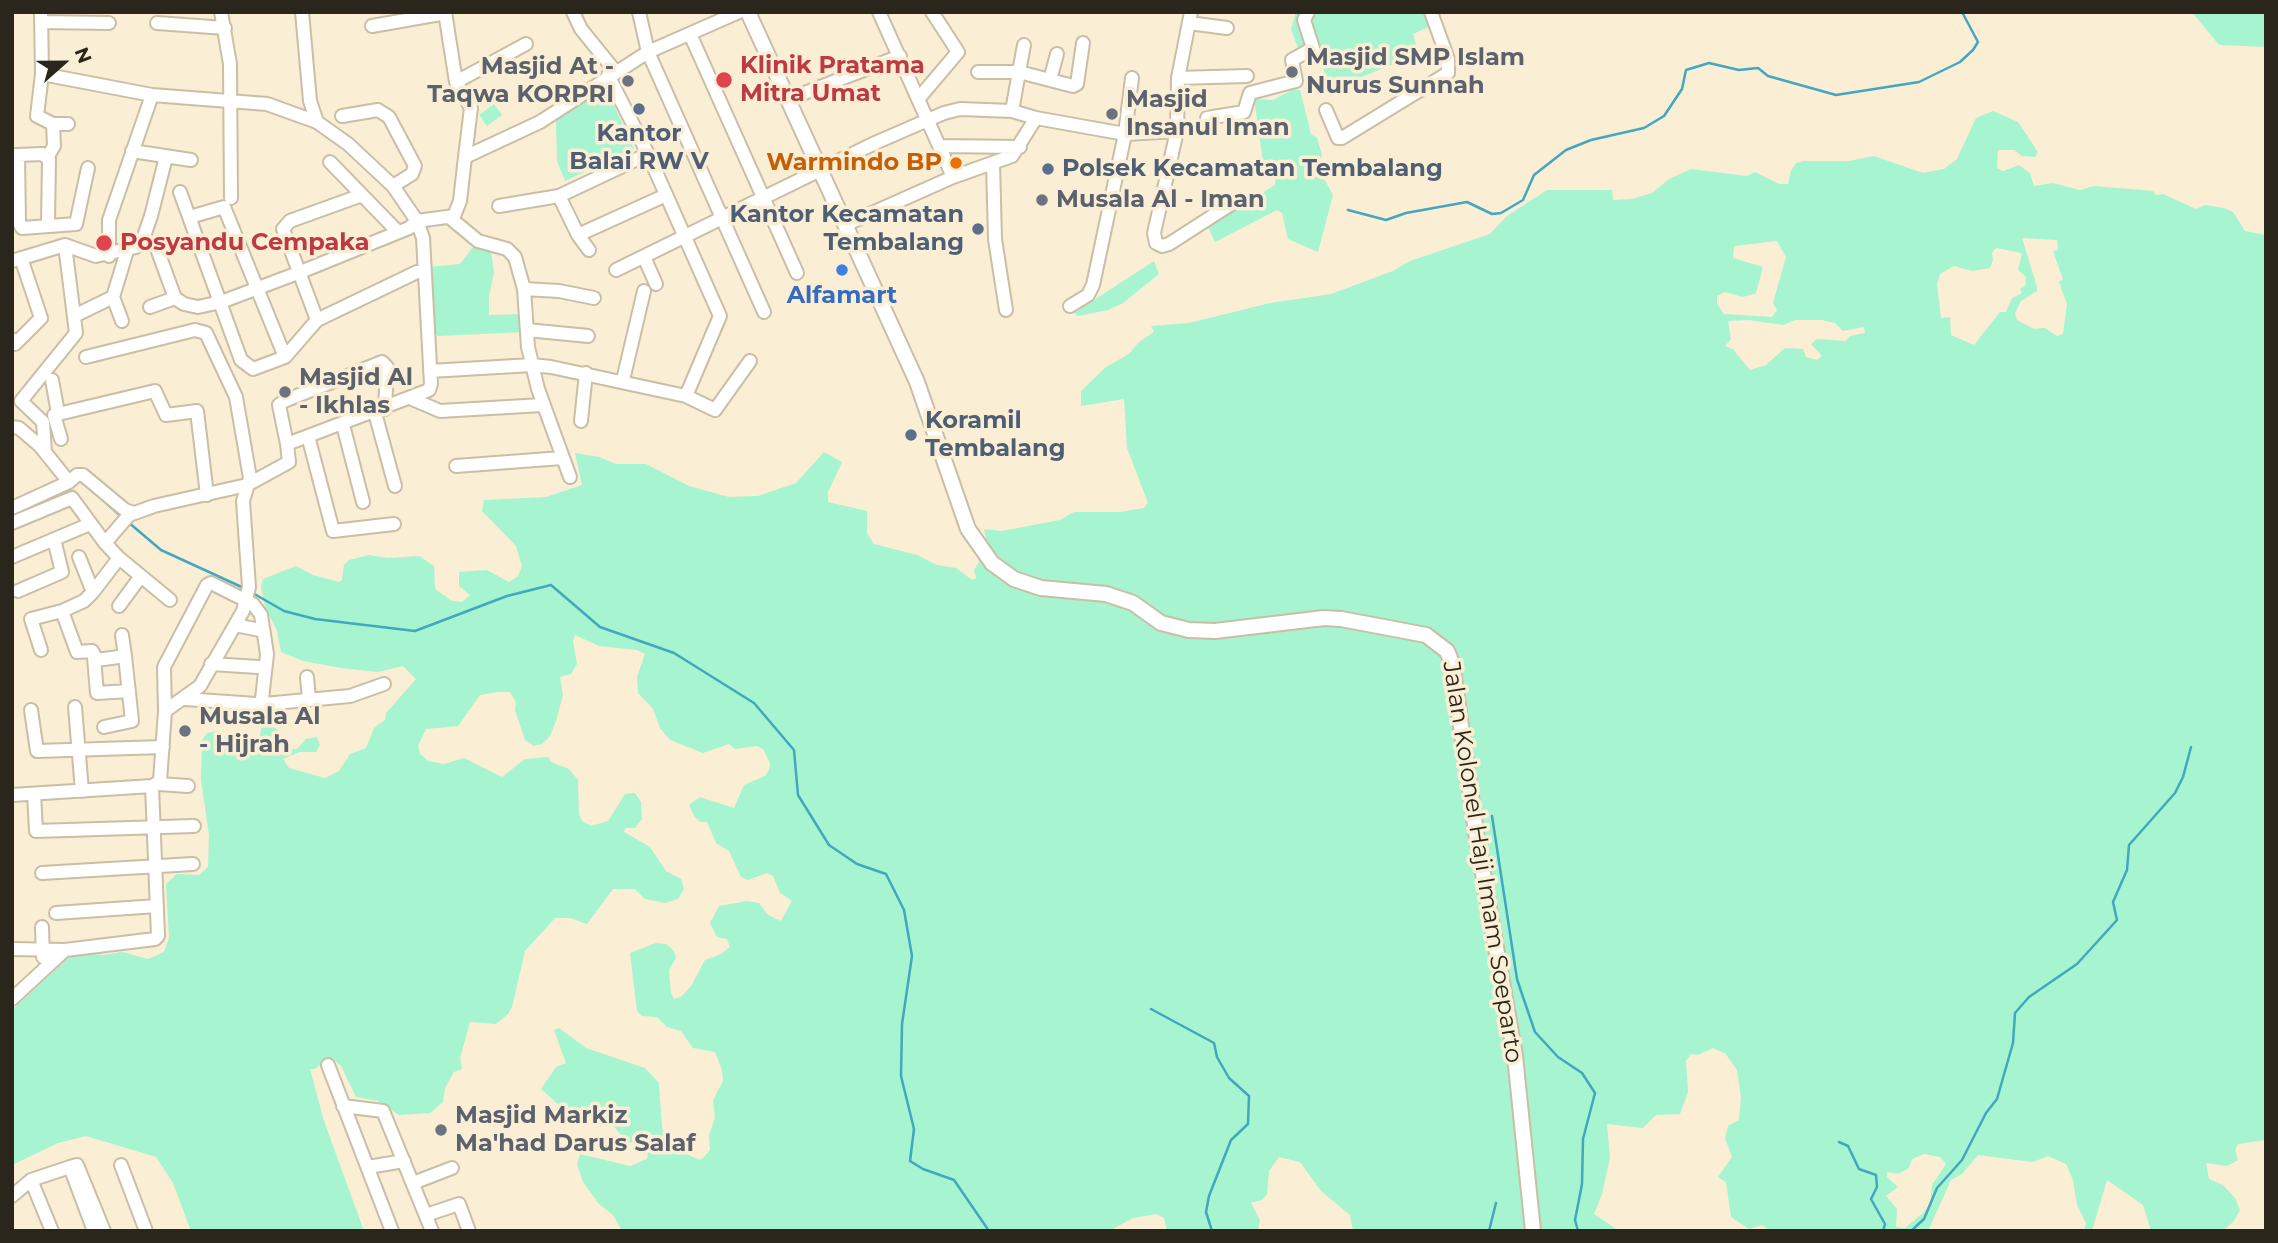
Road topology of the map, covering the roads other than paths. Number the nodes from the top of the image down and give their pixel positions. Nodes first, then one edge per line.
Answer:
1 (221, 12) edge
2 (302, 12) edge
3 (573, 12) edge
4 (639, 12) edge
5 (879, 12) edge
6 (932, 12) edge
7 (1308, 12) edge
8 (1431, 12) edge
9 (445, 13) edge
10 (750, 13) edge
11 (41, 17) edge
12 (1190, 18) edge
13 (109, 23) dead end
14 (157, 23) dead end
15 (372, 26) dead end
16 (225, 27) junction
17 (1227, 28) dead end
18 (690, 34) junction
19 (1083, 43) dead end
20 (526, 44) dead end
21 (1024, 45) dead end
22 (648, 52) junction
23 (1057, 54) dead end
24 (900, 56) junction
25 (978, 72) dead end
26 (1019, 72) junction
27 (611, 73) junction
28 (42, 74) junction
29 (1247, 75) dead end
30 (1132, 78) dead end
31 (1178, 78) junction
32 (1050, 80) junction
33 (456, 82) junction
34 (152, 95) junction
35 (919, 98) junction
36 (789, 99) junction
37 (231, 100) junction
38 (1326, 110) dead end
39 (1012, 111) junction
40 (342, 116) dead end
41 (1036, 118) junction
42 (1206, 118) dead end
43 (928, 119) junction
44 (317, 122) junction
45 (53, 124) junction
46 (68, 124) dead end
47 (1177, 131) junction
48 (1125, 134) junction
49 (940, 146) junction
50 (132, 151) junction
51 (1016, 151) junction
52 (648, 154) junction
53 (15, 155) edge
54 (48, 156) junction
55 (166, 157) junction
56 (465, 157) junction
57 (191, 160) dead end
58 (330, 162) dead end
59 (993, 163) junction
60 (88, 168) dead end
61 (820, 171) junction
62 (953, 177) junction
63 (393, 186) junction
64 (180, 192) dead end
65 (362, 195) junction
66 (559, 195) junction
67 (664, 196) junction
68 (231, 198) dead end
69 (1239, 199) dead end
70 (762, 200) junction
71 (499, 206) dead end
72 (190, 217) junction
73 (449, 217) junction
74 (723, 220) junction
75 (417, 221) junction
76 (48, 224) junction
77 (845, 225) junction
78 (398, 232) junction
79 (578, 235) junction
80 (684, 238) junction
81 (65, 245) junction
82 (156, 246) dead end
83 (589, 250) dead end
84 (127, 251) junction
85 (109, 256) junction
86 (645, 257) junction
87 (16, 259) edge
88 (616, 270) dead end
89 (416, 272) dead end
90 (298, 273) junction
91 (797, 274) dead end
92 (656, 284) dead end
93 (256, 289) junction
94 (524, 289) junction
95 (644, 291) dead end
96 (113, 297) junction
97 (175, 298) junction
98 (594, 298) dead end
99 (221, 302) junction
100 (1070, 306) dead end
101 (150, 307) dead end
102 (1006, 310) dead end
103 (764, 312) dead end
104 (74, 316) junction
105 (317, 320) junction
106 (122, 321) dead end
107 (527, 330) junction
108 (588, 336) dead end
109 (13, 343) edge
110 (86, 357) dead end
111 (285, 357) junction
112 (750, 361) dead end
113 (532, 365) junction
114 (430, 371) junction
115 (586, 373) junction
116 (52, 380) dead end
117 (623, 380) junction
118 (686, 396) junction
119 (17, 398) edge
120 (412, 399) junction
121 (542, 405) junction
122 (380, 411) junction
123 (58, 413) junction
124 (581, 421) dead end
125 (343, 425) junction
126 (12, 428) edge
127 (308, 436) junction
128 (61, 439) dead end
129 (287, 444) junction
130 (45, 452) junction
131 (562, 457) junction
132 (456, 466) dead end
133 (570, 477) dead end
134 (69, 482) junction
135 (247, 485) junction
136 (395, 486) dead end
137 (207, 495) junction
138 (363, 502) dead end
139 (12, 508) edge
140 (128, 518) junction
141 (12, 523) edge
142 (90, 524) junction
143 (394, 524) dead end
144 (54, 539) junction
145 (105, 543) junction
146 (12, 557) edge
147 (79, 557) dead end
148 (118, 558) junction
149 (141, 576) junction
150 (18, 591) dead end
151 (93, 592) junction
152 (247, 593) junction
153 (170, 600) dead end
154 (119, 606) dead end
155 (62, 611) junction
156 (235, 625) junction
157 (260, 629) dead end
158 (122, 635) dead end
159 (41, 650) dead end
160 (125, 656) junction
161 (94, 658) junction
162 (211, 664) junction
163 (258, 667) dead end
164 (307, 677) dead end
165 (384, 684) dead end
166 (129, 691) junction
167 (185, 699) junction
168 (309, 700) junction
169 (256, 704) dead end
170 (75, 706) dead end
171 (31, 710) dead end
172 (165, 711) junction
173 (104, 727) dead end
174 (163, 747) junction
175 (79, 748) junction
176 (155, 785) junction
177 (188, 786) dead end
178 (82, 791) junction
179 (34, 794) junction
180 (12, 795) edge
181 (154, 826) junction
182 (194, 826) dead end
183 (193, 864) dead end
184 (157, 866) junction
185 (42, 873) dead end
186 (157, 906) junction
187 (56, 913) dead end
188 (43, 927) dead end
189 (12, 949) edge
190 (43, 950) junction
191 (65, 950) junction
192 (43, 971) junction
193 (18, 987) edge
194 (12, 999) edge
195 (328, 1065) dead end
196 (343, 1105) junction
197 (404, 1161) junction
198 (121, 1165) dead end
199 (70, 1167) junction
200 (368, 1167) junction
201 (452, 1167) dead end
202 (31, 1180) junction
203 (413, 1182) junction
204 (12, 1196) edge
205 (426, 1215) junction
206 (52, 1231) edge
207 (94, 1231) edge
208 (104, 1231) edge
209 (146, 1231) edge
210 (392, 1231) edge
211 (432, 1231) edge
212 (469, 1231) edge
213 (1533, 1231) edge

1 - 16 street
2 - 44 street
3 - 27 street
4 - 22 street
5 - 24 street
6 - 35 street
7 - 42 street
8 - 38 street
9 - 15 street
9 - 33 street
10 - 18 street
10 - 36 main road, Jalan Kolonel Haji Imam Soeparto
11 - 13 street
11 - 28 street
12 - 17 street
12 - 31 street
14 - 16 street
16 - 37 street
18 - 22 street
18 - 70 street
19 - 32 street
20 - 33 street
21 - 26 street
22 - 27 street
22 - 74 street
23 - 32 street
24 - 35 street
24 - 36 street
25 - 26 street
26 - 32 street
26 - 39 street
27 - 52 street
27 - 56 street
28 - 34 street
28 - 45 street
29 - 31 street
30 - 48 street
31 - 47 street
33 - 56 street
34 - 37 street
34 - 50 street
35 - 43 street
36 - 61 main road, Jalan Kolonel Haji Imam Soeparto
37 - 44 street
37 - 68 street
39 - 41 street
39 - 43 street
40 - 63 street
41 - 48 street
41 - 51 street
43 - 49 street
43 - 61 street
44 - 63 street
45 - 46 street
45 - 54 street
47 - 48 street
47 - 69 street
48 - 100 street
49 - 51 street
49 - 62 street
50 - 55 street
50 - 85 street
51 - 59 street
52 - 66 street
52 - 67 street
53 - 54 street
53 - 76 street
54 - 76 street
55 - 57 street
55 - 84 street
56 - 73 street
58 - 65 street
59 - 62 street
59 - 102 street
60 - 76 street
61 - 70 street
61 - 77 main road, Jalan Kolonel Haji Imam Soeparto
62 - 77 street
63 - 75 street
64 - 72 street
65 - 78 street
65 - 90 street
66 - 71 street
66 - 79 street
67 - 79 street
67 - 80 street
70 - 74 street
70 - 91 street
72 - 93 street
72 - 99 street
73 - 75 street
73 - 94 street
74 - 80 street
74 - 103 street
75 - 78 street
75 - 114 street
77 - 213 main road, Jalan Kolonel Haji Imam Soeparto
78 - 90 street
79 - 83 street
80 - 86 street
80 - 118 street
81 - 85 street
81 - 87 street
81 - 104 street
82 - 97 street
84 - 85 street
84 - 96 street
86 - 88 street
86 - 92 street
87 - 109 street
89 - 105 street
90 - 93 street
90 - 105 street
93 - 99 street
93 - 111 street
94 - 98 street
94 - 107 street
95 - 117 street
96 - 104 street
96 - 106 street
97 - 99 street
97 - 101 street
99 - 111 street
104 - 119 street
105 - 111 street
107 - 108 street
107 - 113 street
110 - 135 street
112 - 118 street
113 - 114 street
113 - 115 street
113 - 121 street
114 - 120 street
115 - 117 street
115 - 124 street
116 - 123 street
117 - 118 street
119 - 130 street
120 - 121 street
120 - 122 street
121 - 131 street
122 - 125 street
122 - 129 street
122 - 136 street
123 - 128 street
123 - 137 street
125 - 127 street
125 - 138 street
126 - 130 street
127 - 129 street
127 - 143 street
129 - 135 street
130 - 134 street
131 - 132 street
131 - 133 street
134 - 139 street
134 - 140 street
135 - 137 street
135 - 152 street
137 - 140 street
140 - 145 street
141 - 142 street
142 - 144 street
142 - 145 street
144 - 146 street
144 - 150 street
145 - 148 street
147 - 151 street
148 - 149 street
148 - 151 street
149 - 153 street
149 - 154 street
151 - 155 street
152 - 156 street
152 - 168 street
152 - 172 street
155 - 159 street
155 - 161 street
156 - 157 street
156 - 162 street
158 - 160 street
160 - 161 street
160 - 166 street
161 - 166 street
162 - 163 street
162 - 167 street
164 - 168 street
165 - 168 street
166 - 173 street
167 - 169 street
167 - 172 street
170 - 175 street
171 - 175 street
172 - 174 street
174 - 175 street
174 - 176 street
175 - 178 street
176 - 177 street
176 - 178 street
176 - 181 street
178 - 179 street
179 - 180 street
179 - 181 street
181 - 182 street
181 - 184 street
183 - 184 street
184 - 185 street
184 - 186 street
186 - 187 street
186 - 191 street
188 - 190 street
189 - 190 street
190 - 191 street
190 - 192 street
191 - 192 street
192 - 193 street
193 - 194 street
195 - 196 street
196 - 197 street
196 - 200 street
197 - 200 street
197 - 203 street
198 - 209 street
199 - 202 street
199 - 207 street
199 - 208 street
200 - 210 street
201 - 203 street
202 - 204 street
202 - 206 street
203 - 205 street
205 - 211 street
205 - 212 street

